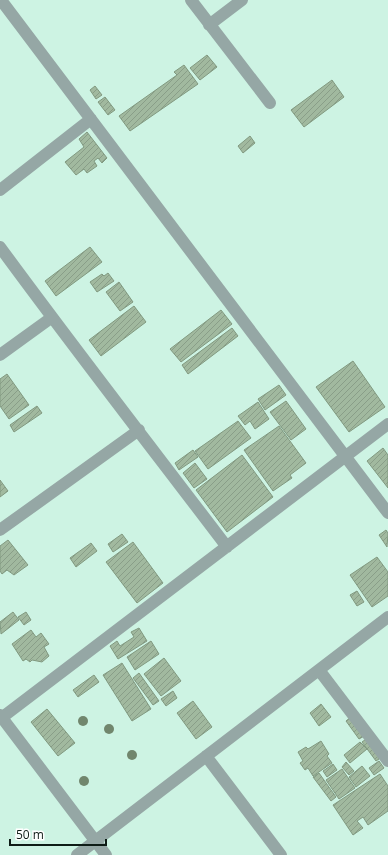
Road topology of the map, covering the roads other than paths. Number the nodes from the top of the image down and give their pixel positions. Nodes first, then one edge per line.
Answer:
1 (1, 0) edge
2 (191, 0) edge
3 (242, 0) edge
4 (210, 25) junction
5 (270, 103) dead end
6 (91, 119) junction
7 (0, 190) edge
8 (0, 247) edge
9 (51, 318) junction
10 (0, 355) edge
11 (388, 424) edge
12 (139, 430) junction
13 (345, 457) junction
14 (388, 513) edge
15 (0, 530) edge
16 (227, 547) junction
17 (388, 617) edge
18 (319, 670) junction
19 (1, 717) edge
20 (206, 756) junction
21 (388, 761) edge
22 (96, 841) junction
23 (77, 855) edge
24 (106, 855) edge
25 (281, 855) edge

1 - 6 street
2 - 4 street
3 - 4 street
4 - 5 street
6 - 7 street
6 - 13 street
8 - 9 street
9 - 10 street
9 - 12 street
11 - 13 street
12 - 15 street
12 - 16 street
13 - 14 street
13 - 16 street
16 - 19 street
17 - 18 street
18 - 20 street
18 - 21 street
19 - 22 street
20 - 22 street
20 - 25 street
22 - 23 street
22 - 24 street

